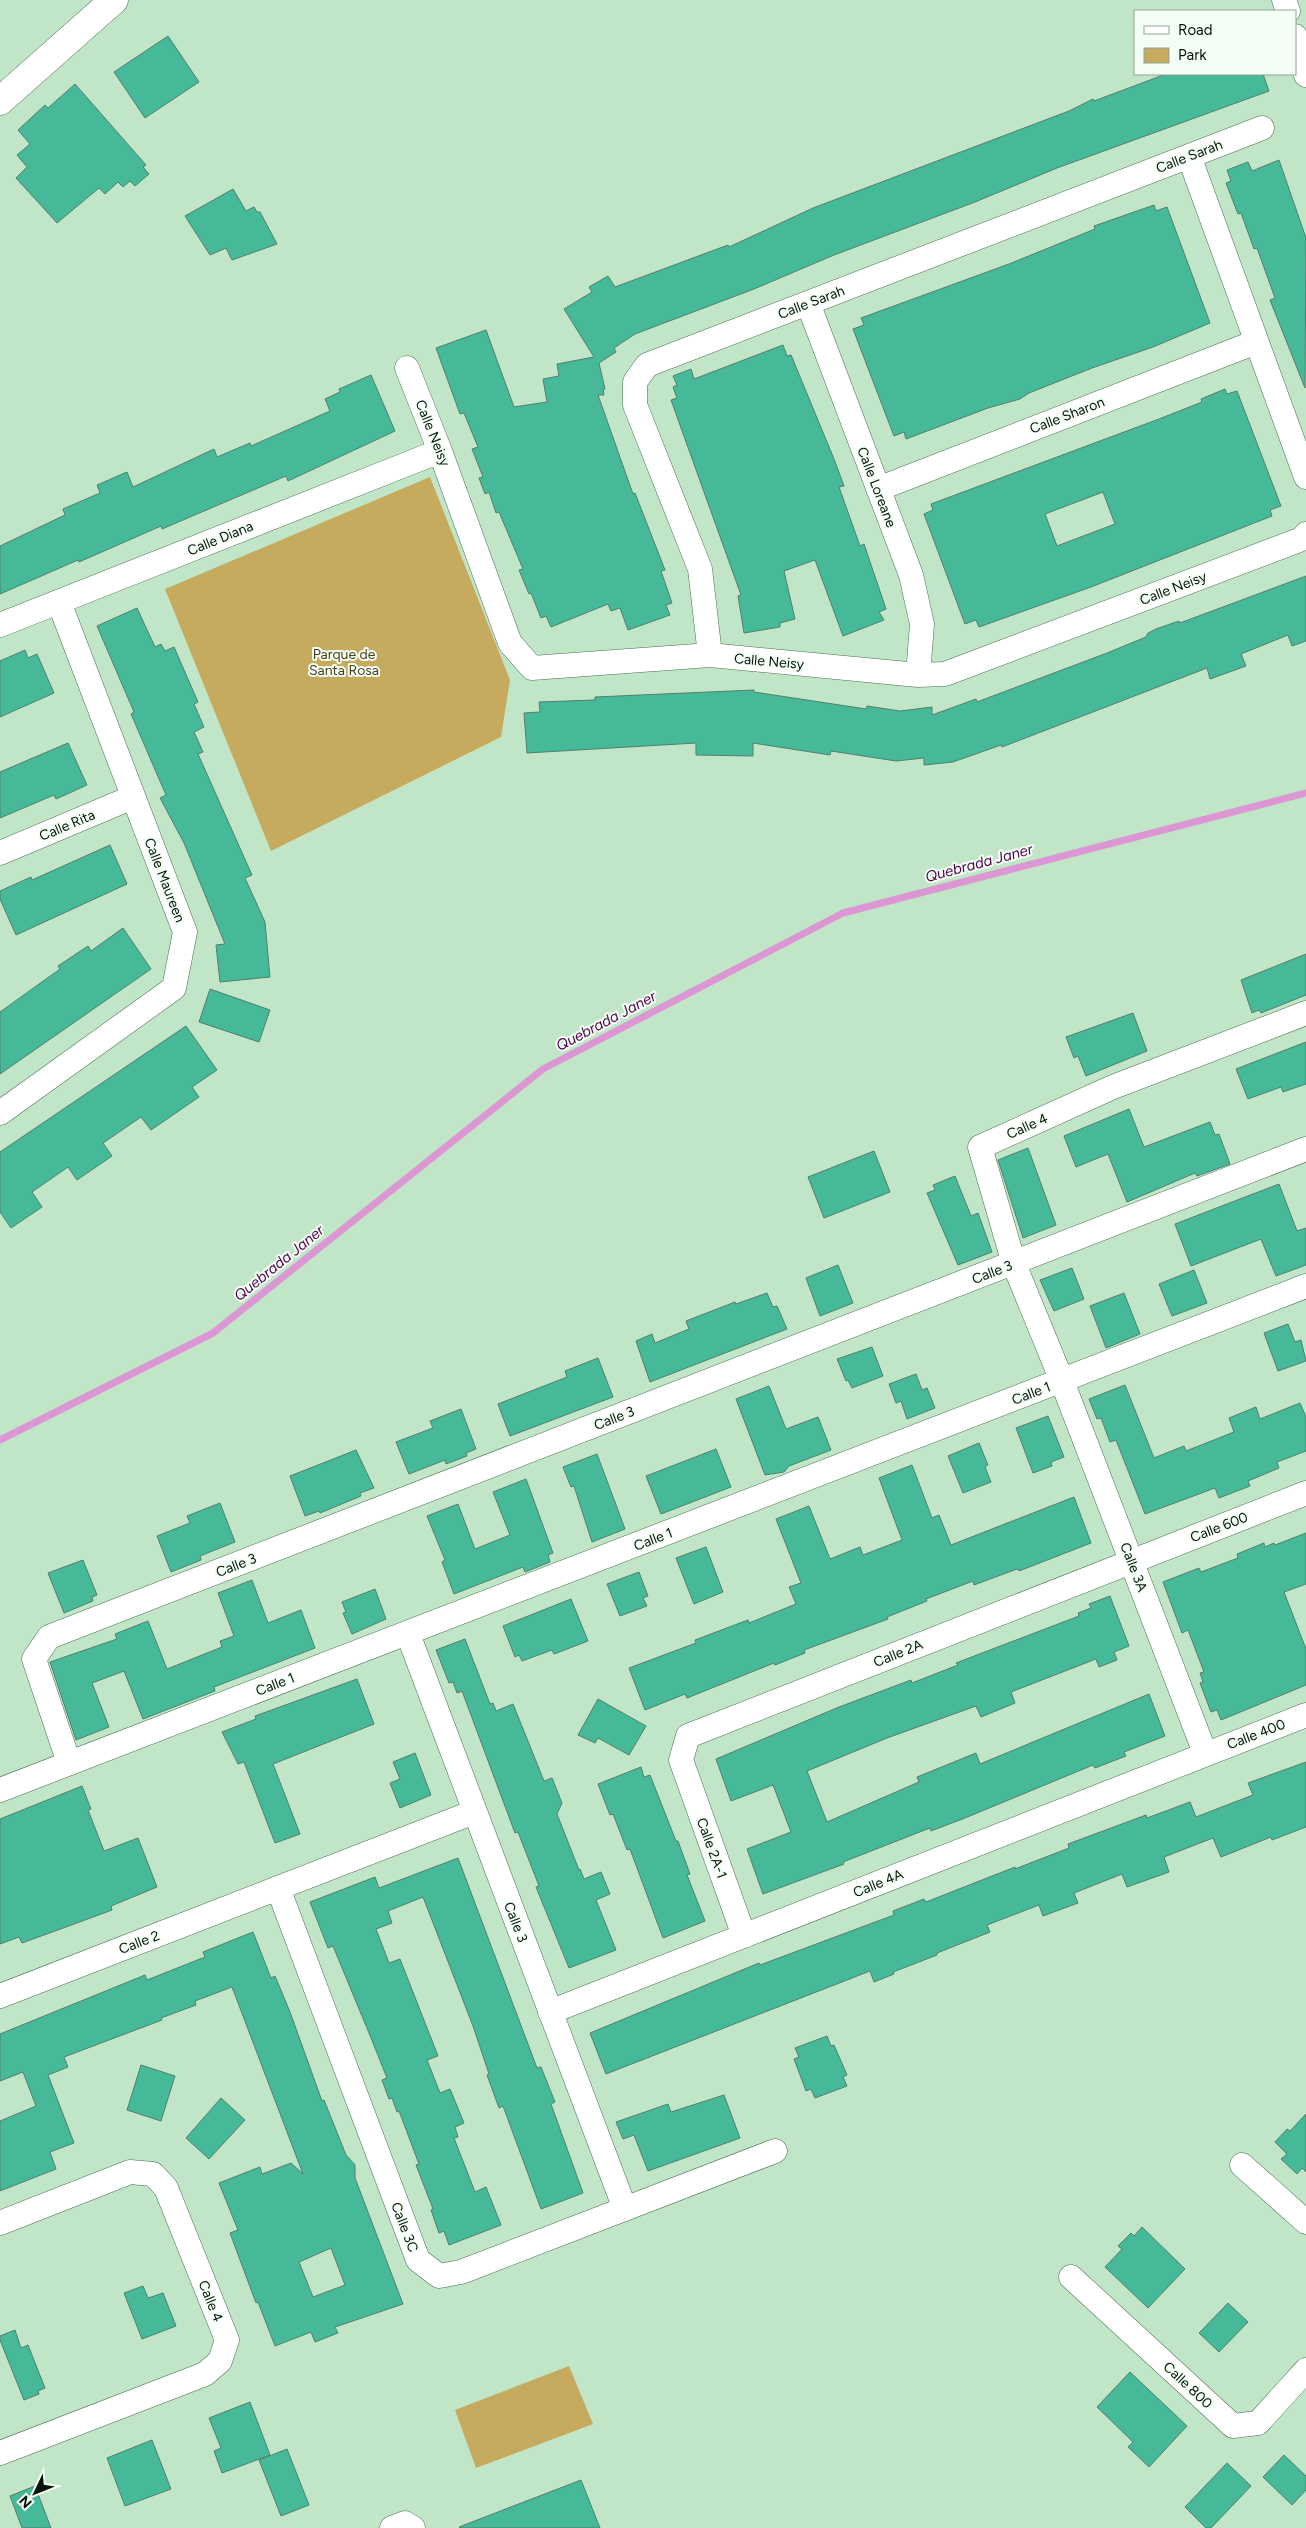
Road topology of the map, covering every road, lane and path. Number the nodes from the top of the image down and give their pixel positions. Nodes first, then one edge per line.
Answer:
1 (114, 0) edge
2 (1296, 40) edge
3 (1306, 75) edge
4 (0, 101) edge
5 (1262, 128) dead end
6 (1189, 156) junction
7 (808, 303) junction
8 (1256, 342) junction
9 (407, 368) dead end
10 (440, 451) junction
11 (1306, 477) edge
12 (878, 489) junction
13 (1306, 534) edge
14 (58, 602) junction
15 (0, 625) edge
16 (710, 655) junction
17 (918, 675) junction
18 (133, 798) junction
19 (0, 853) edge
20 (1306, 1014) edge
21 (0, 1113) edge
22 (1306, 1149) edge
23 (1014, 1264) junction
24 (1306, 1286) edge
25 (1062, 1381) junction
26 (1306, 1493) edge
27 (1132, 1561) junction
28 (408, 1634) junction
29 (1306, 1715) edge
30 (1205, 1754) junction
31 (681, 1760) joint
32 (69, 1763) junction
33 (0, 1790) edge
34 (474, 1812) junction
35 (278, 1888) junction
36 (744, 1936) junction
37 (0, 1996) edge
38 (550, 2012) junction
39 (776, 2151) dead end
40 (1242, 2165) dead end
41 (625, 2209) junction
42 (0, 2222) edge
43 (1306, 2222) edge
44 (1071, 2277) dead end
45 (1306, 2370) edge
46 (0, 2453) edge
47 (392, 2528) edge
48 (413, 2528) edge

1 - 4 main road
2 - 3 street
5 - 6 street, Calle Sarah
6 - 7 street, Calle Sarah
6 - 8 street
7 - 12 street, Calle Loreane
7 - 16 street, Calle Sarah
8 - 11 street
8 - 12 street, Calle Sharon
9 - 10 street, Calle Neisy
10 - 14 street, Calle Diana
10 - 16 street, Calle Neisy
12 - 17 street, Calle Loreane
13 - 17 street, Calle Neisy
14 - 15 street, Calle Diana
14 - 18 street, Calle Maureen
16 - 17 street, Calle Neisy
18 - 19 street, Calle Rita
18 - 21 street, Calle Maureen
20 - 23 street, Calle 4
22 - 23 street, Calle 3
23 - 25 street, Calle 4
23 - 32 street, Calle 3
24 - 25 street, Calle 1
25 - 27 street, Calle 3A
25 - 28 street, Calle 1
26 - 27 street, Calle 600
27 - 30 street, Calle 3A
27 - 31 street, Calle 2A
28 - 32 street, Calle 1
28 - 34 street, Calle 3
29 - 30 street, Calle 400
30 - 36 street, Calle 4A
31 - 36 street, Calle 2A-1
32 - 33 street, Calle 1
34 - 35 street, Calle 2
34 - 38 street, Calle 3
35 - 37 street, Calle 2
35 - 41 street, Calle 3C
36 - 38 street, Calle 4A
38 - 41 street, Calle 3
39 - 41 street, Calle 3C
40 - 43 street
42 - 46 street, Calle 4
44 - 45 street, Calle 800
47 - 48 street

